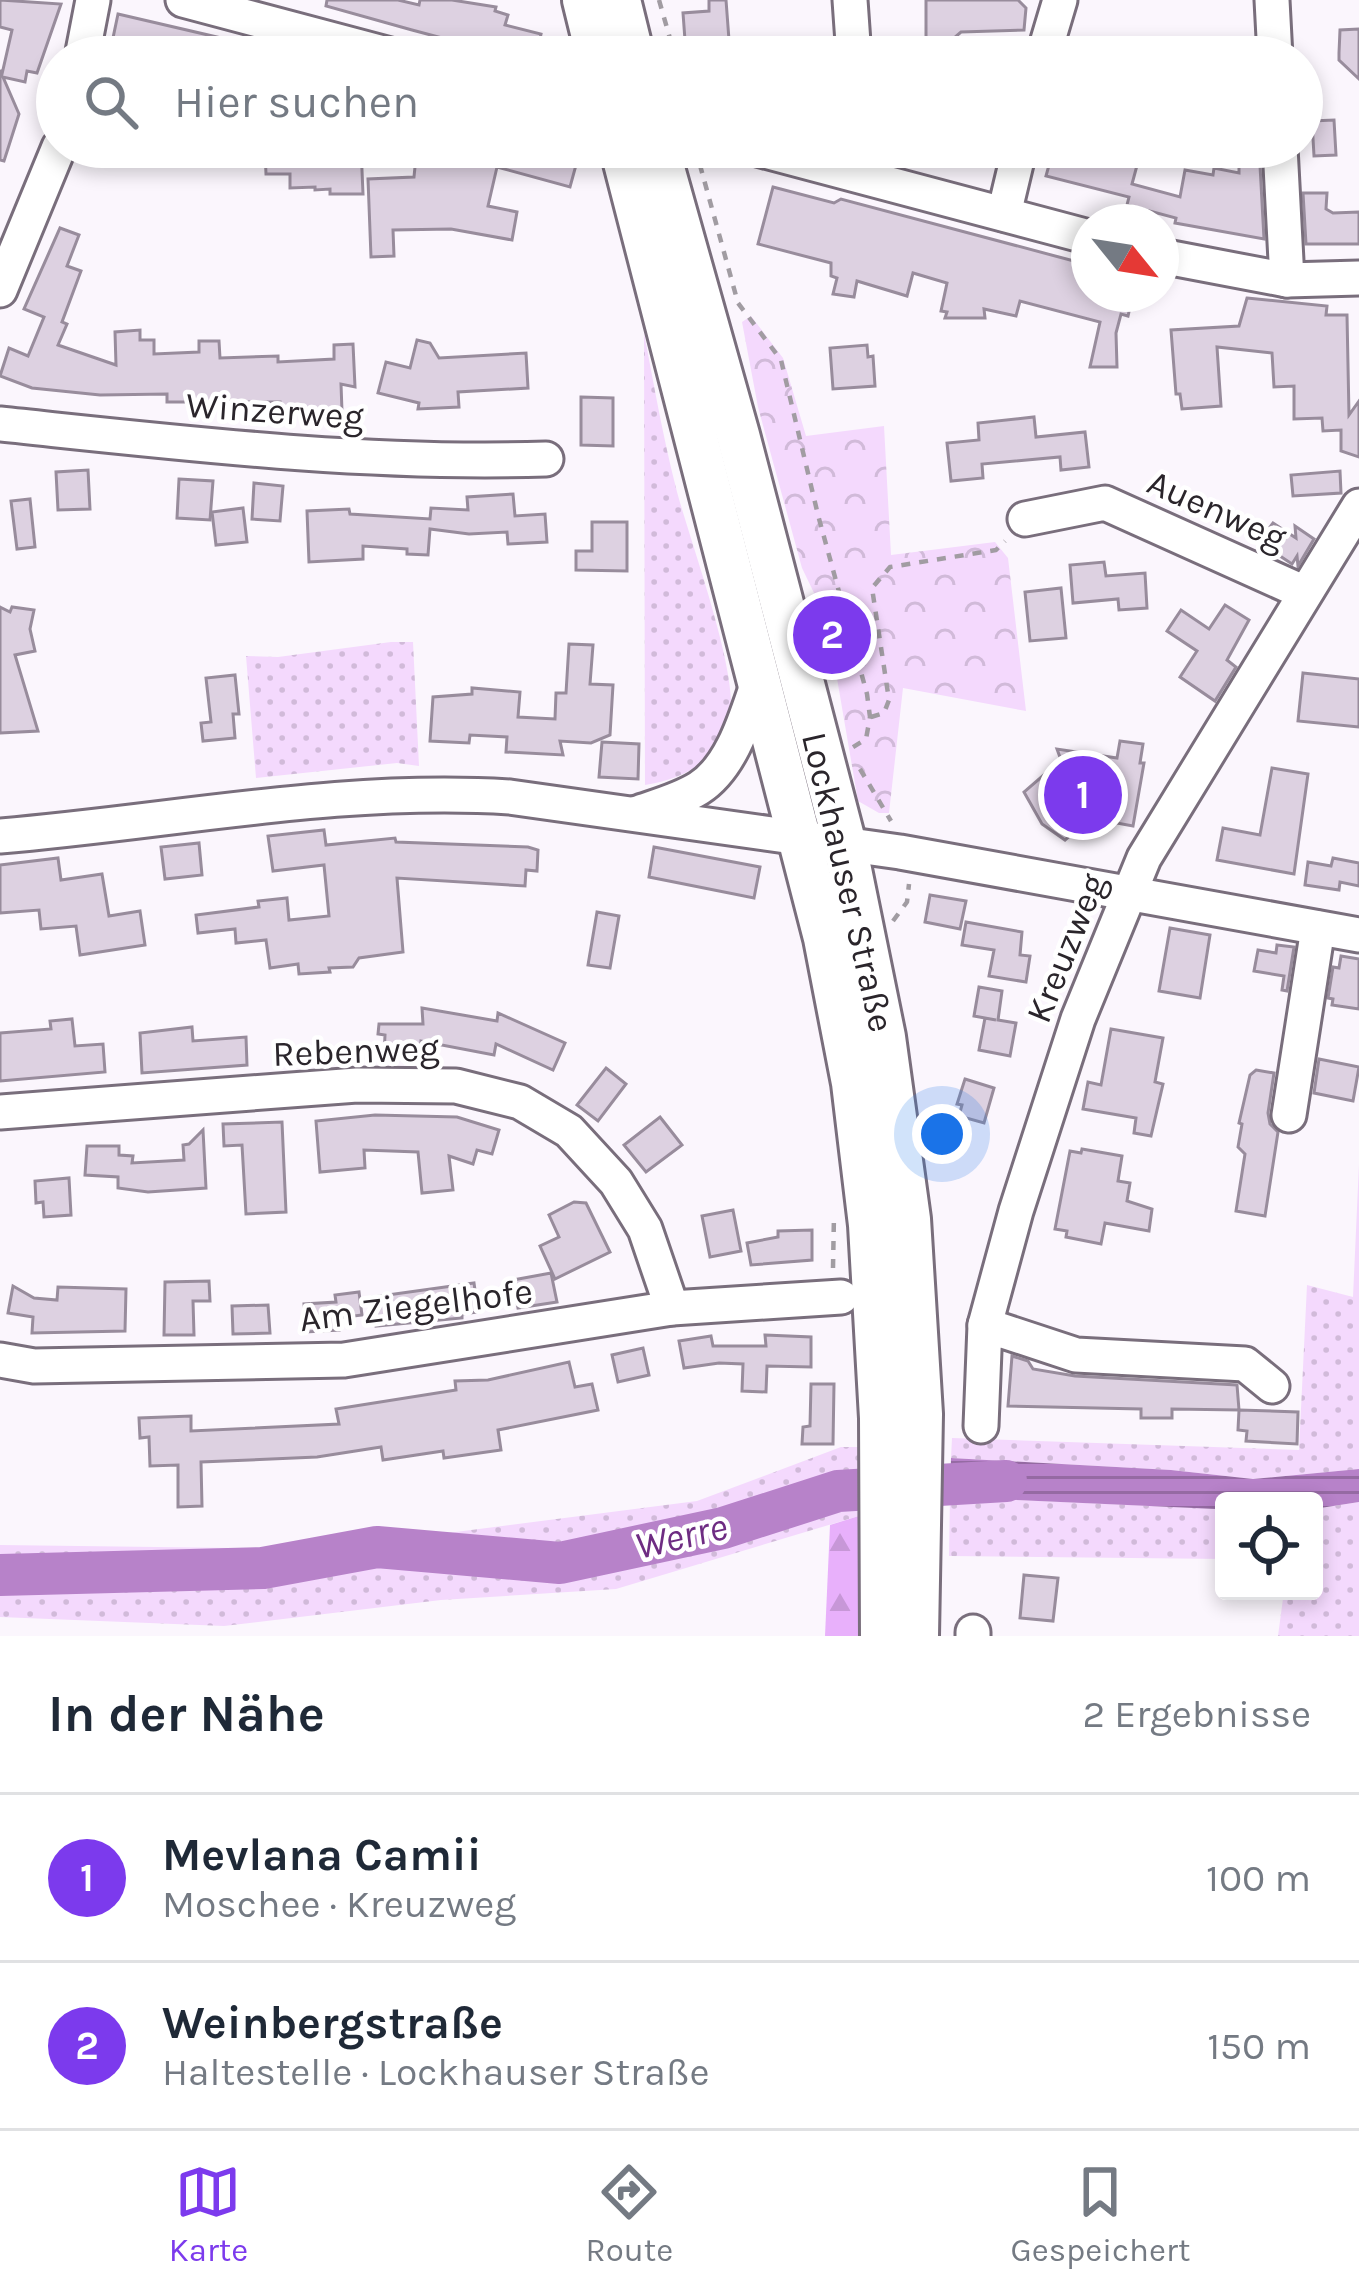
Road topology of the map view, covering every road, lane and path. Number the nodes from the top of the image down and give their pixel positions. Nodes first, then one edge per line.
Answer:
1 (93, 0) edge
2 (183, 0) edge
3 (584, 0) edge
4 (619, 0) edge
5 (659, 0) edge
6 (850, 0) edge
7 (1060, 0) edge
8 (1272, 0) edge
9 (86, 36) edge
10 (319, 36) edge
11 (593, 36) edge
12 (643, 36) edge
13 (654, 36) edge
14 (853, 36) edge
15 (1049, 36) edge
16 (1274, 36) edge
17 (50, 168) edge
18 (626, 168) edge
19 (663, 168) edge
20 (701, 168) edge
21 (876, 168) edge
22 (1015, 168) edge
23 (1281, 168) edge
24 (1004, 214) junction
25 (1071, 232) edge
26 (1179, 259) edge
27 (1359, 278) edge
28 (1287, 280) junction
29 (0, 290) edge
30 (0, 424) edge
31 (546, 459) dead end
32 (1359, 506) edge
33 (1025, 519) joint
34 (1305, 593) junction
35 (758, 682) junction
36 (870, 718) junction
37 (848, 750) dead end
38 (859, 768) dead end
39 (633, 815) junction
40 (0, 836) edge
41 (800, 839) junction
42 (844, 845) junction
43 (900, 853) junction
44 (1131, 896) junction
45 (1318, 928) junction
46 (1359, 935) edge
47 (0, 1112) edge
48 (1288, 1115) dead end
49 (841, 1297) dead end
50 (672, 1308) junction
51 (985, 1325) junction
52 (0, 1360) edge
53 (1272, 1386) dead end
54 (901, 1416) junction
55 (982, 1426) dead end
56 (900, 1586) junction
57 (882, 1636) edge
58 (917, 1636) edge

1 - 9 street
2 - 10 street
3 - 11 main road
4 - 12 main road
5 - 13 path
6 - 14 street
7 - 15 street
8 - 16 street
17 - 29 street
18 - 35 main road, Lockhauser Straße
19 - 42 main road, Lockhauser Straße
20 - 36 path
21 - 24 street
22 - 24 street
23 - 28 street
24 - 25 street
26 - 28 street
27 - 28 street
30 - 31 street, Winzerweg
32 - 34 street, Kreuzweg
33 - 34 street, Auenweg
33 - 36 path
34 - 44 street, Kreuzweg
35 - 39 street
35 - 41 main road, Lockhauser Straße
36 - 37 path
38 - 43 path
39 - 40 street
39 - 41 street
41 - 42 street
41 - 54 main road, Lockhauser Straße
42 - 43 street
42 - 54 main road, Lockhauser Straße
43 - 44 street
44 - 45 street
44 - 51 street, Kreuzweg
45 - 46 street
45 - 48 street
47 - 50 street, Rebenweg
49 - 50 street, Am Ziegelhofe
50 - 52 street, Am Ziegelhofe
51 - 53 street
51 - 55 street, Kreuzweg
54 - 56 main road, Lockhauser Straße
56 - 57 main road, Lockhauser Straße
56 - 58 main road, Lockhauser Straße

